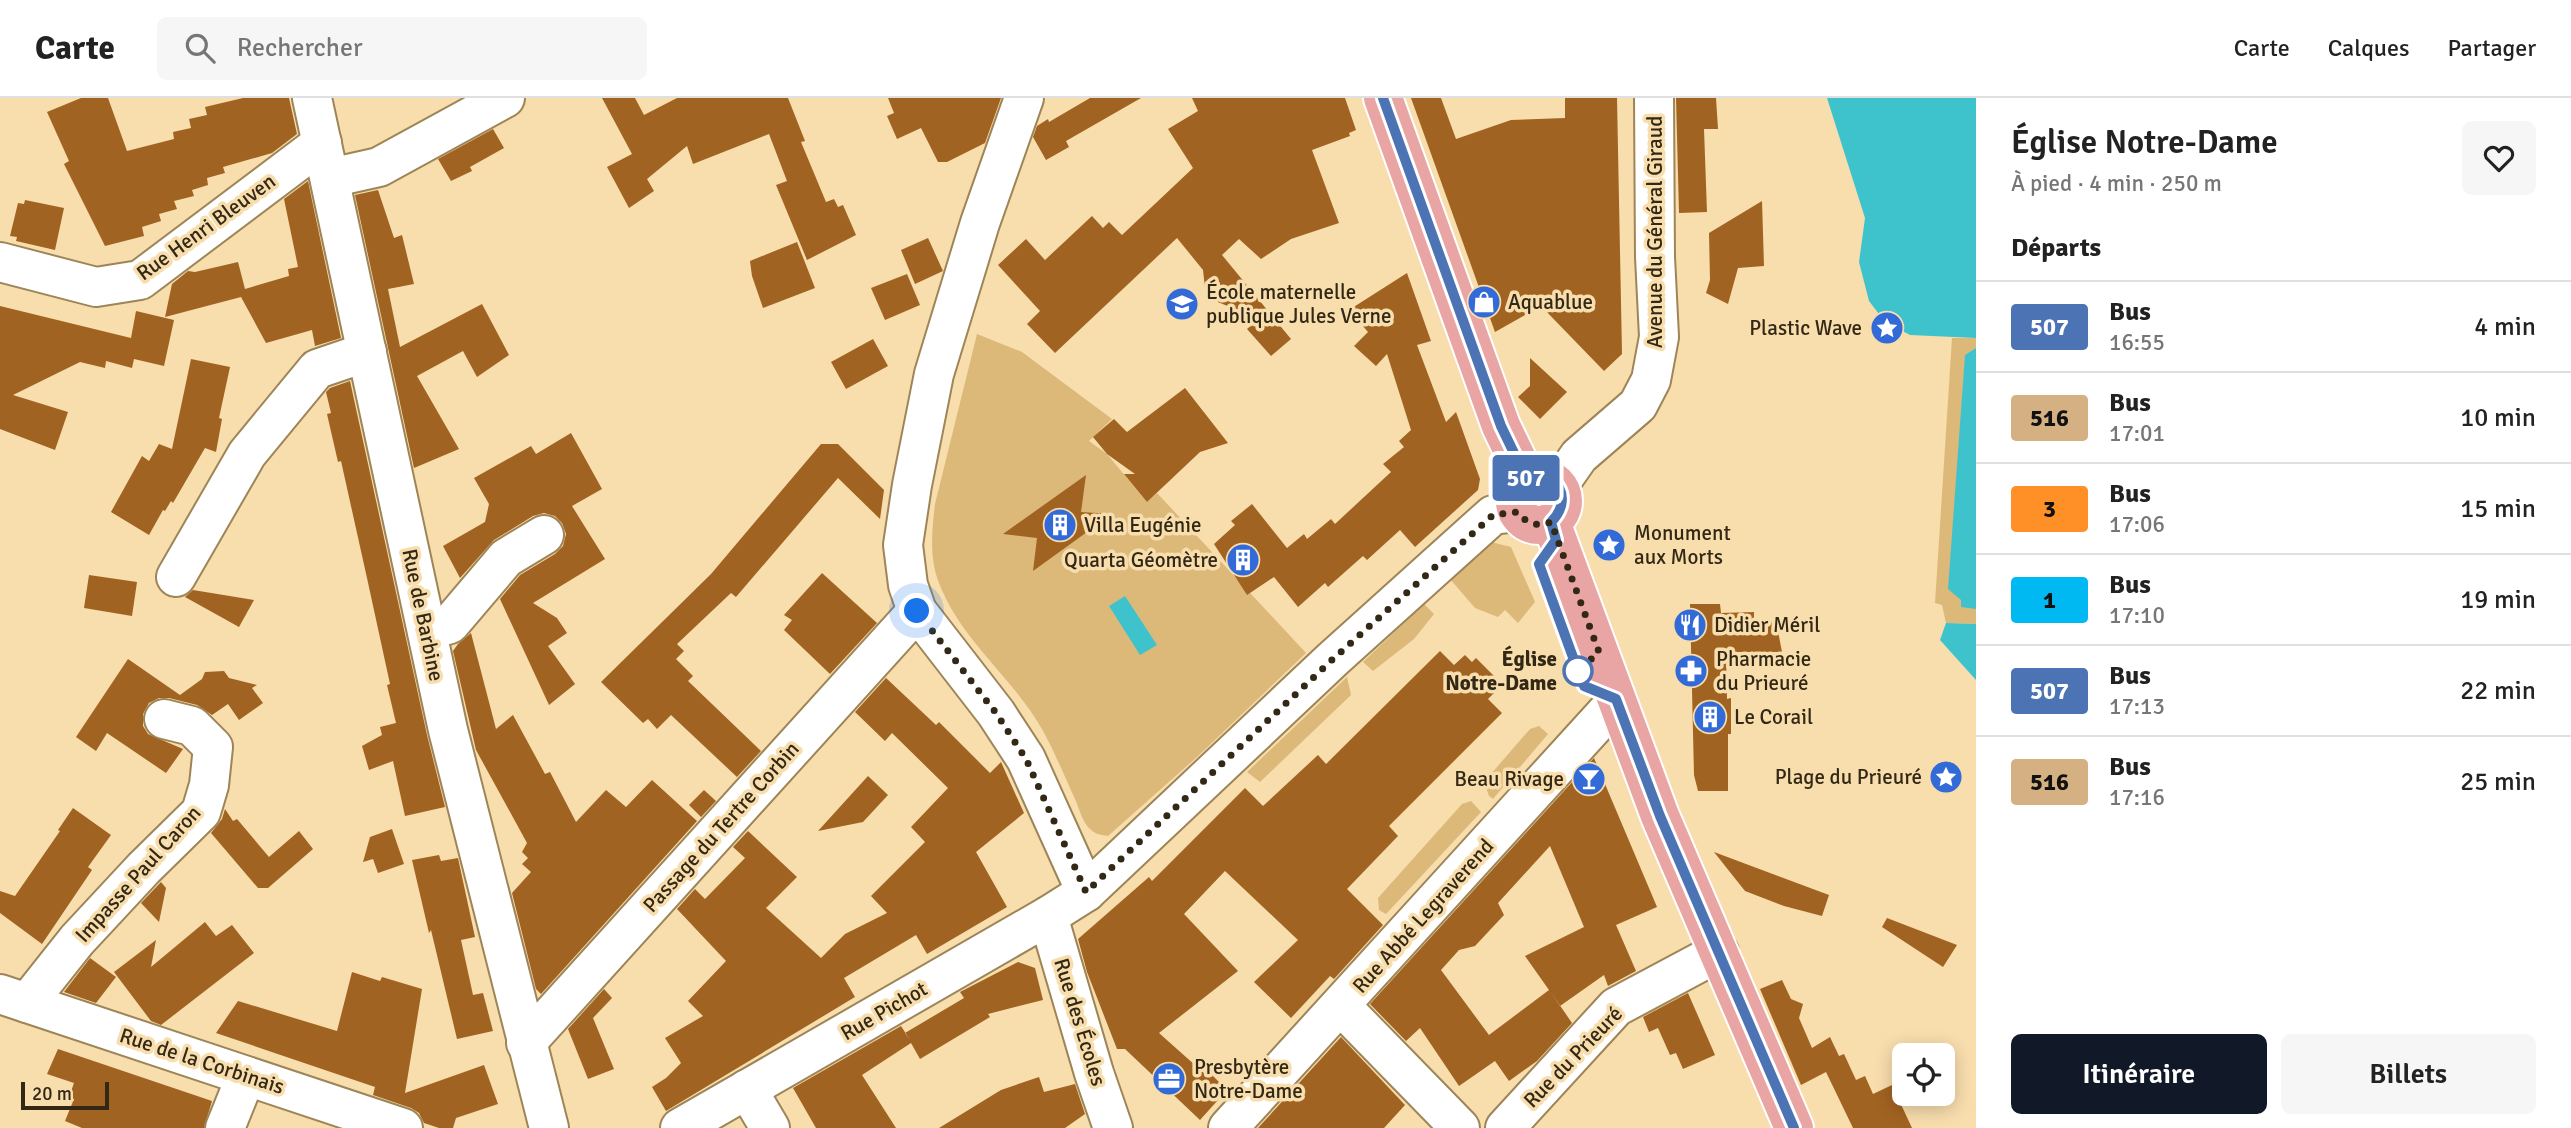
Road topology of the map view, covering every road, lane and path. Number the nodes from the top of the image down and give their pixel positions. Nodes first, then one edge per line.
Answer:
1 (312, 98) edge
2 (505, 98) edge
3 (1024, 98) edge
4 (1383, 98) edge
5 (1654, 98) edge
6 (326, 160) junction
7 (0, 262) edge
8 (367, 352) junction
9 (1542, 508) junction
10 (544, 535) dead end
11 (176, 577) dead end
12 (917, 611) junction
13 (427, 631) junction
14 (1616, 702) junction
15 (164, 719) dead end
16 (1086, 892) junction
17 (1048, 916) junction
18 (1719, 952) junction
19 (14, 999) edge
20 (1341, 1006) junction
21 (526, 1043) junction
22 (247, 1076) junction
23 (747, 1089) junction
24 (225, 1128) edge
25 (404, 1128) edge
26 (549, 1128) edge
27 (680, 1128) edge
28 (770, 1128) edge
29 (1112, 1128) edge
30 (1228, 1128) edge
31 (1460, 1128) edge
32 (1505, 1128) edge
33 (1794, 1128) edge

1 - 6 street, Rue de Barbine
2 - 6 street
3 - 12 street
4 - 9 main road
5 - 9 street, Avenue du Général Giraud
6 - 7 street, Rue Henri Bleuven
6 - 8 street, Rue de Barbine
8 - 11 street
8 - 13 street, Rue de Barbine
9 - 14 main road
9 - 16 street, Rue Pichot
10 - 13 street
12 - 16 street
12 - 21 street, Passage du Tertre Corbin
13 - 21 street, Rue de Barbine
14 - 18 main road
14 - 20 street, Rue Abbé Legraverend
15 - 19 street, Impasse Paul Caron
16 - 17 street, Rue Pichot
17 - 23 street, Rue Pichot
17 - 29 street, Rue des Écoles
18 - 32 street, Rue du Prieuré
18 - 33 main road
19 - 22 street, Rue de la Corbinais
20 - 30 street, Rue Abbé Legraverend
20 - 31 street
21 - 26 street, Rue de Barbine
22 - 24 street
22 - 25 street, Rue de la Corbinais
23 - 27 street, Rue Pichot
23 - 28 street

